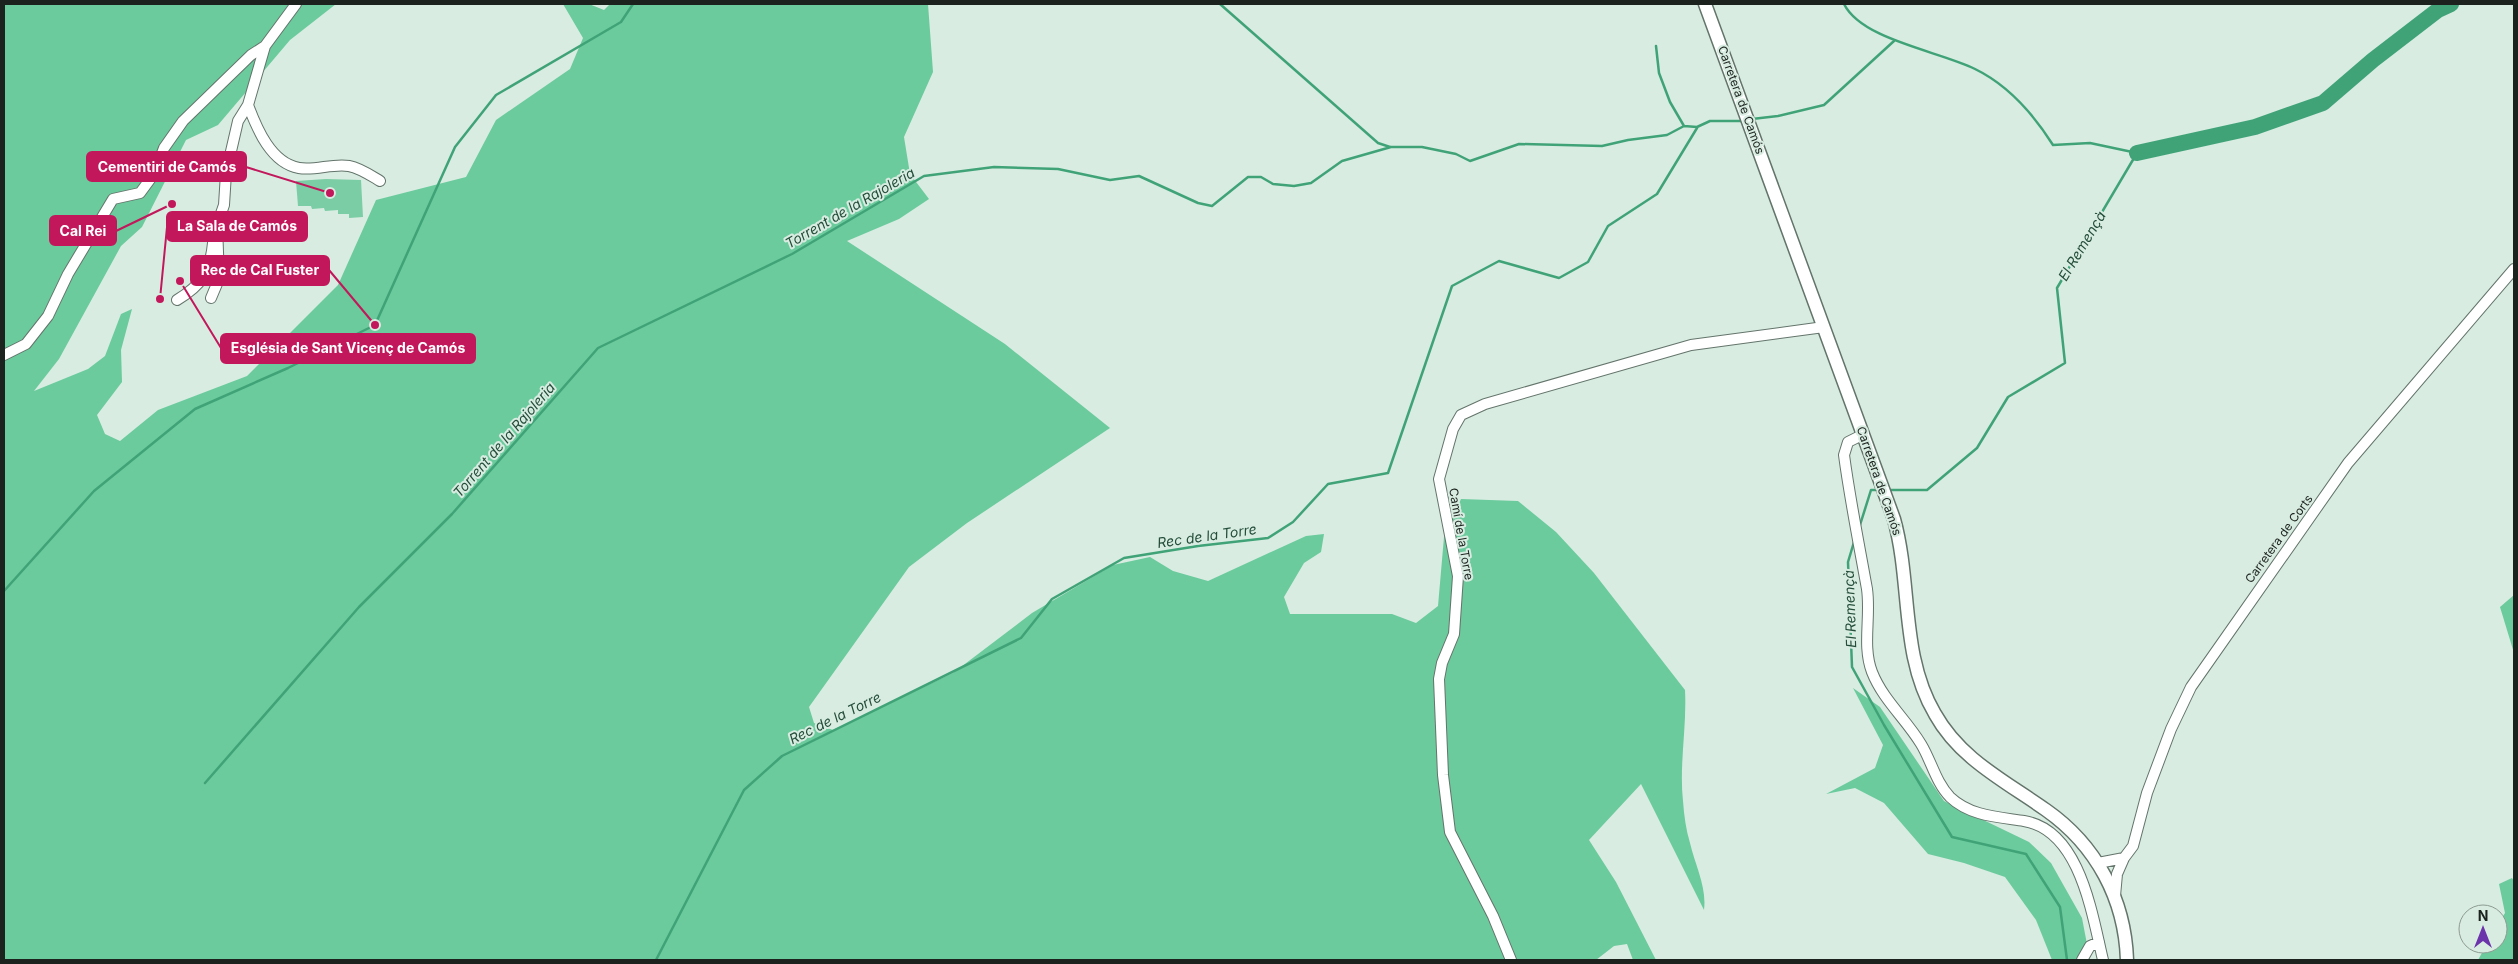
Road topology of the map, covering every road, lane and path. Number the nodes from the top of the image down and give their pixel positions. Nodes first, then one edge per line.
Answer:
1 (296, 4) edge
2 (1705, 4) edge
3 (265, 46) junction
4 (248, 105) junction
5 (380, 181) dead end
6 (217, 225) junction
7 (2514, 269) edge
8 (211, 298) dead end
9 (177, 300) dead end
10 (1824, 328) junction
11 (4, 355) edge
12 (1866, 440) junction
13 (2124, 858) junction
14 (2100, 867) junction
15 (2119, 869) junction
16 (2114, 896) junction
17 (2099, 942) junction
18 (1510, 960) edge
19 (2082, 960) edge
20 (2103, 960) edge
21 (2127, 960) edge

1 - 3 street
2 - 10 street, Carretera de Camós
3 - 4 street
3 - 11 street
4 - 5 street
4 - 6 street
6 - 8 street
6 - 9 street
7 - 13 street, Carretera de Corts
10 - 12 street, Carretera de Camós
10 - 18 street, Camí de la Torre
12 - 14 street, Carretera de Camós
12 - 17 street
13 - 14 street
13 - 15 street, Carretera de Corts
14 - 15 street
14 - 16 street, Carretera de Camós
15 - 16 street, Carretera de Corts
16 - 21 street, Carretera de Camós
17 - 19 street
17 - 20 street

